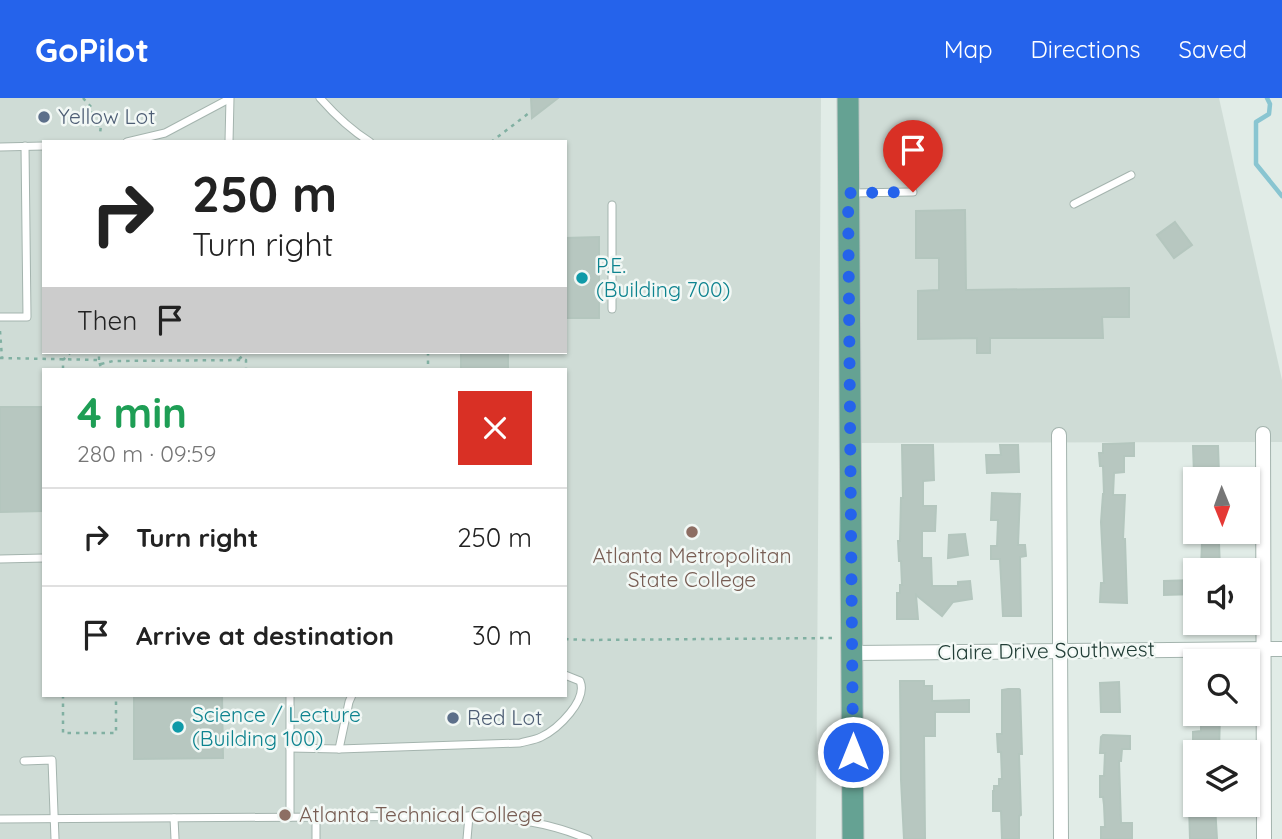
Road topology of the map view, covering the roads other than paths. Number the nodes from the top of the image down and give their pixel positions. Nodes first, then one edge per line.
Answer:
1 (320, 98) edge
2 (848, 98) edge
3 (229, 99) edge
4 (135, 140) edge
5 (229, 140) edge
6 (367, 140) edge
7 (25, 146) junction
8 (42, 146) edge
9 (0, 147) edge
10 (1131, 175) dead end
11 (913, 192) dead end
12 (848, 193) junction
13 (1074, 204) dead end
14 (612, 205) dead end
15 (612, 309) dead end
16 (0, 317) edge
17 (1263, 434) dead end
18 (1059, 435) dead end
19 (42, 558) edge
20 (2, 559) edge
21 (853, 646) junction
22 (1264, 649) junction
23 (1282, 649) edge
24 (1060, 651) junction
25 (567, 676) edge
26 (290, 697) edge
27 (351, 697) edge
28 (290, 748) junction
29 (339, 749) junction
30 (24, 761) dead end
31 (469, 816) junction
32 (290, 817) junction
33 (316, 817) junction
34 (53, 818) junction
35 (174, 818) junction
36 (0, 819) edge
37 (55, 839) edge
38 (175, 839) edge
39 (316, 839) edge
40 (467, 839) edge
41 (588, 839) edge
42 (853, 839) edge
43 (1061, 839) edge
44 (1264, 839) edge

1 - 6 lane
2 - 12 main road
3 - 4 lane
3 - 5 lane
7 - 8 lane
7 - 9 lane
7 - 16 lane
10 - 13 lane
11 - 12 lane
12 - 21 main road
14 - 15 lane
17 - 22 street
18 - 24 street
19 - 20 lane
21 - 24 street, Claire Drive Southwest
21 - 42 main road
22 - 23 street, Claire Drive Southwest
22 - 24 street, Claire Drive Southwest
22 - 44 street
24 - 43 street
25 - 29 lane
26 - 28 lane
27 - 29 lane
28 - 29 lane
28 - 32 lane
30 - 34 lane
31 - 33 lane
31 - 40 lane
31 - 41 lane
32 - 33 lane
32 - 35 lane
33 - 39 lane
34 - 35 lane
34 - 36 lane
34 - 37 lane
35 - 38 lane

